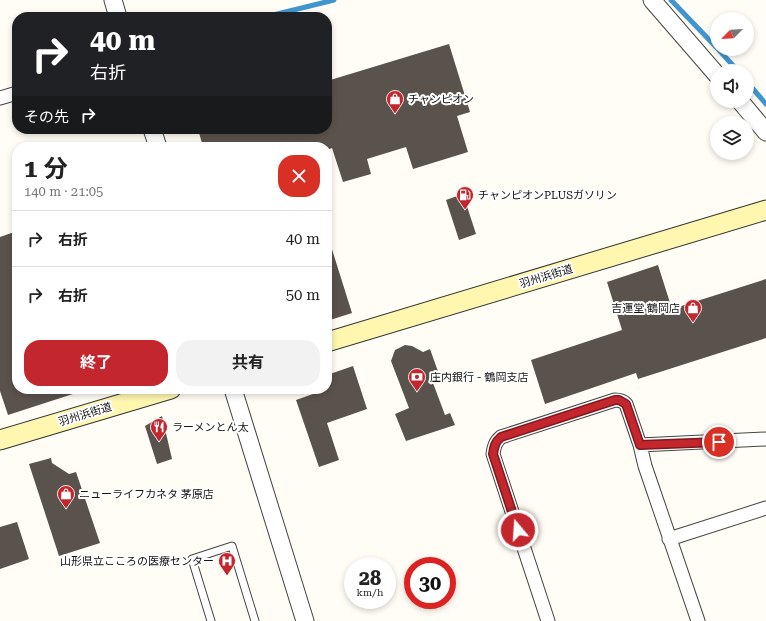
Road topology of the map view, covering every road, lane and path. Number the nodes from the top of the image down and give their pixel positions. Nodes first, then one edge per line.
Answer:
1 (113, 0) edge
2 (652, 0) edge
3 (117, 12) edge
4 (710, 67) edge
5 (12, 94) edge
6 (0, 98) edge
7 (746, 108) edge
8 (766, 132) edge
9 (766, 210) edge
10 (332, 340) edge
11 (154, 394) edge
12 (234, 394) edge
13 (766, 439) edge
14 (0, 440) edge
15 (640, 445) junction
16 (766, 508) edge
17 (669, 538) junction
18 (211, 621) edge
19 (255, 621) edge
20 (305, 621) edge
21 (548, 621) edge
22 (698, 621) edge

1 - 3 street
2 - 4 street
5 - 6 street
7 - 8 street
9 - 10 main road, 羽州浜街道
11 - 14 main road, 羽州浜街道
12 - 20 street
13 - 15 street
15 - 17 street
15 - 21 street
16 - 17 street
17 - 22 street
18 - 19 lane

